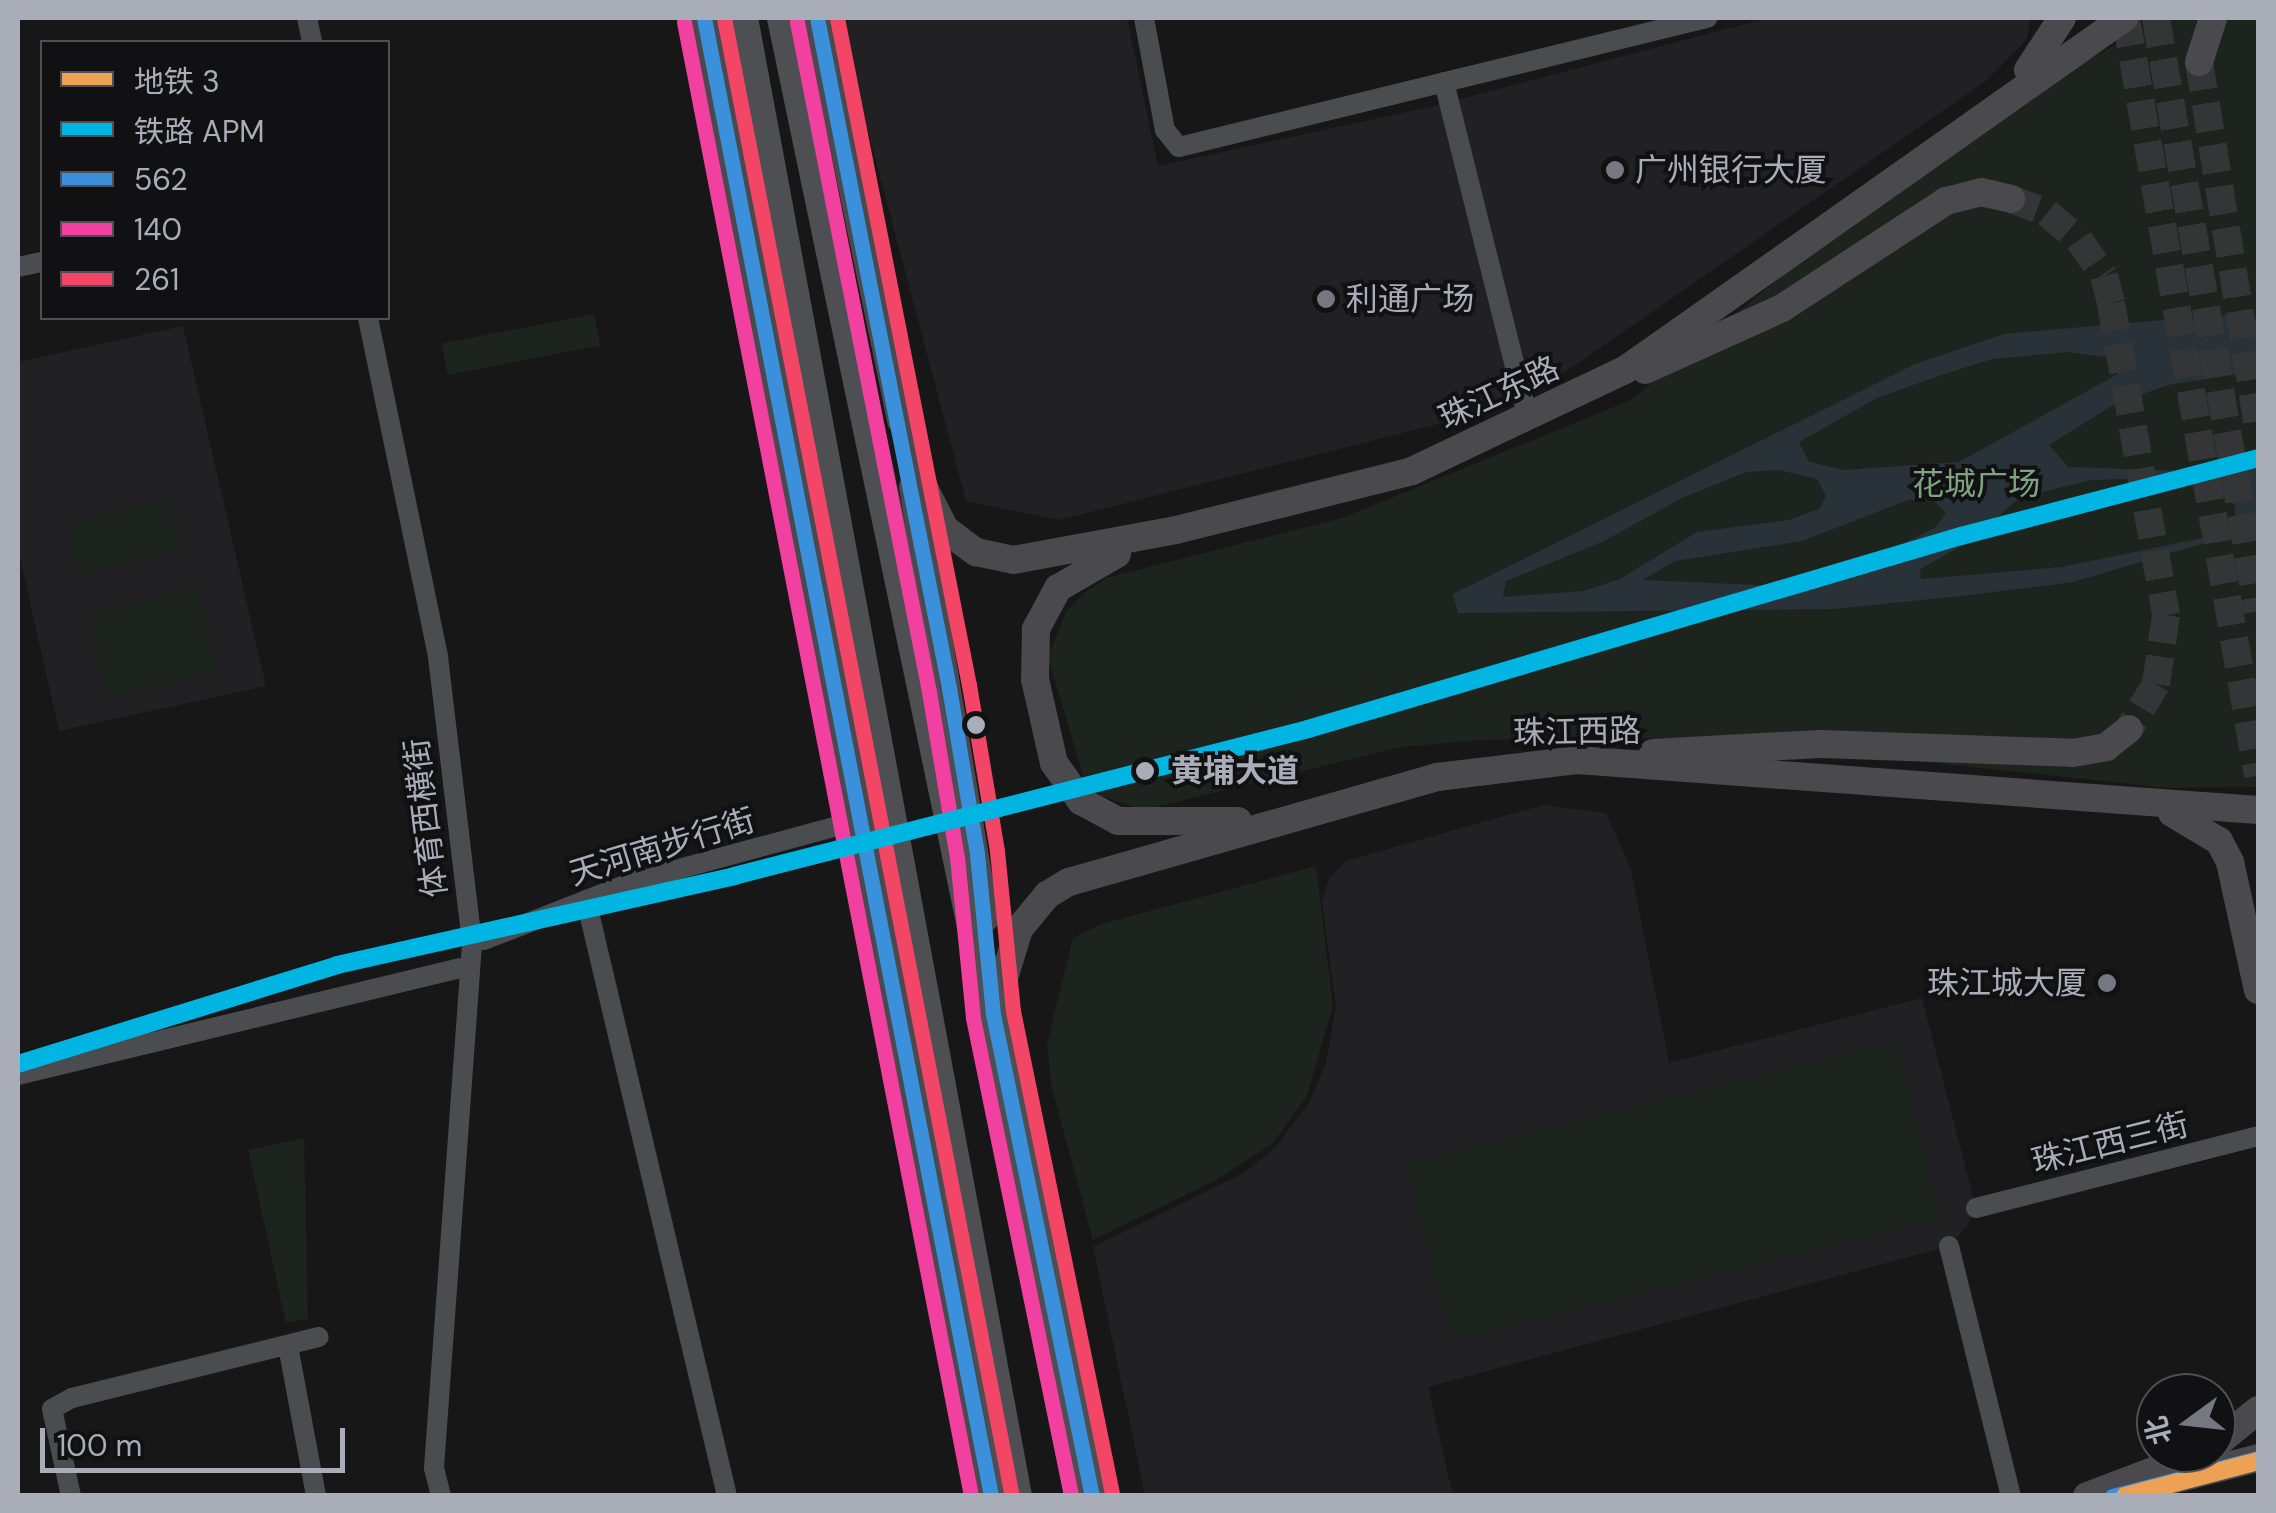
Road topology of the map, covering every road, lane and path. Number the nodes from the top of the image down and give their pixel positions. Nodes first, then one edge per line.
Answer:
1 (704, 18) edge
2 (742, 18) edge
3 (782, 18) edge
4 (817, 18) edge
5 (1144, 18) edge
6 (1707, 18) edge
7 (2062, 18) edge
8 (2124, 18) edge
9 (2213, 18) edge
10 (2199, 62) tunnel mouth
11 (1444, 82) junction
12 (2002, 100) junction
13 (2010, 198) tunnel mouth
14 (368, 320) edge
15 (897, 402) junction
16 (1528, 420) junction
17 (1176, 530) junction
18 (2129, 729) tunnel mouth
19 (1577, 760) junction
20 (2142, 805) junction
21 (2258, 810) edge
22 (1280, 819) junction
23 (860, 820) junction
24 (586, 900) junction
25 (484, 940) dead end
26 (458, 968) dead end
27 (2258, 990) edge
28 (993, 1014) junction
29 (18, 1075) edge
30 (2258, 1136) edge
31 (1976, 1208) dead end
32 (1950, 1246) dead end
33 (319, 1337) dead end
34 (288, 1346) junction
35 (2258, 1410) edge
36 (2236, 1428) edge
37 (2258, 1458) edge
38 (2199, 1475) edge
39 (1088, 1487) edge
40 (71, 1496) edge
41 (316, 1496) edge
42 (440, 1496) edge
43 (727, 1496) edge
44 (991, 1496) edge
45 (1016, 1496) edge
46 (2011, 1496) edge
47 (2088, 1496) edge
48 (2110, 1496) edge

1 - 23 main road
2 - 45 main road
3 - 28 main road
4 - 15 main road
5 - 11 street
6 - 11 street
7 - 12 main road
8 - 12 main road, 珠江东路
9 - 10 main road
11 - 16 street
12 - 16 main road, 珠江东路
13 - 16 main road
14 - 42 street, 体育西横街
15 - 17 main road, 珠江东路
15 - 28 main road
16 - 17 main road, 珠江东路
17 - 22 main road
18 - 19 main road
19 - 20 main road, 珠江西路
19 - 22 main road, 珠江西路
20 - 21 main road, 珠江西路
20 - 27 main road
22 - 28 main road, 珠江西路
23 - 24 street, 天河南步行街
23 - 44 main road
24 - 25 street, 天河南步行街
24 - 43 street
26 - 29 street
28 - 39 main road
30 - 31 street, 珠江西三街
32 - 46 street
33 - 34 street
34 - 40 street
34 - 41 street
35 - 36 main road
37 - 38 main road
38 - 47 main road
38 - 48 main road

